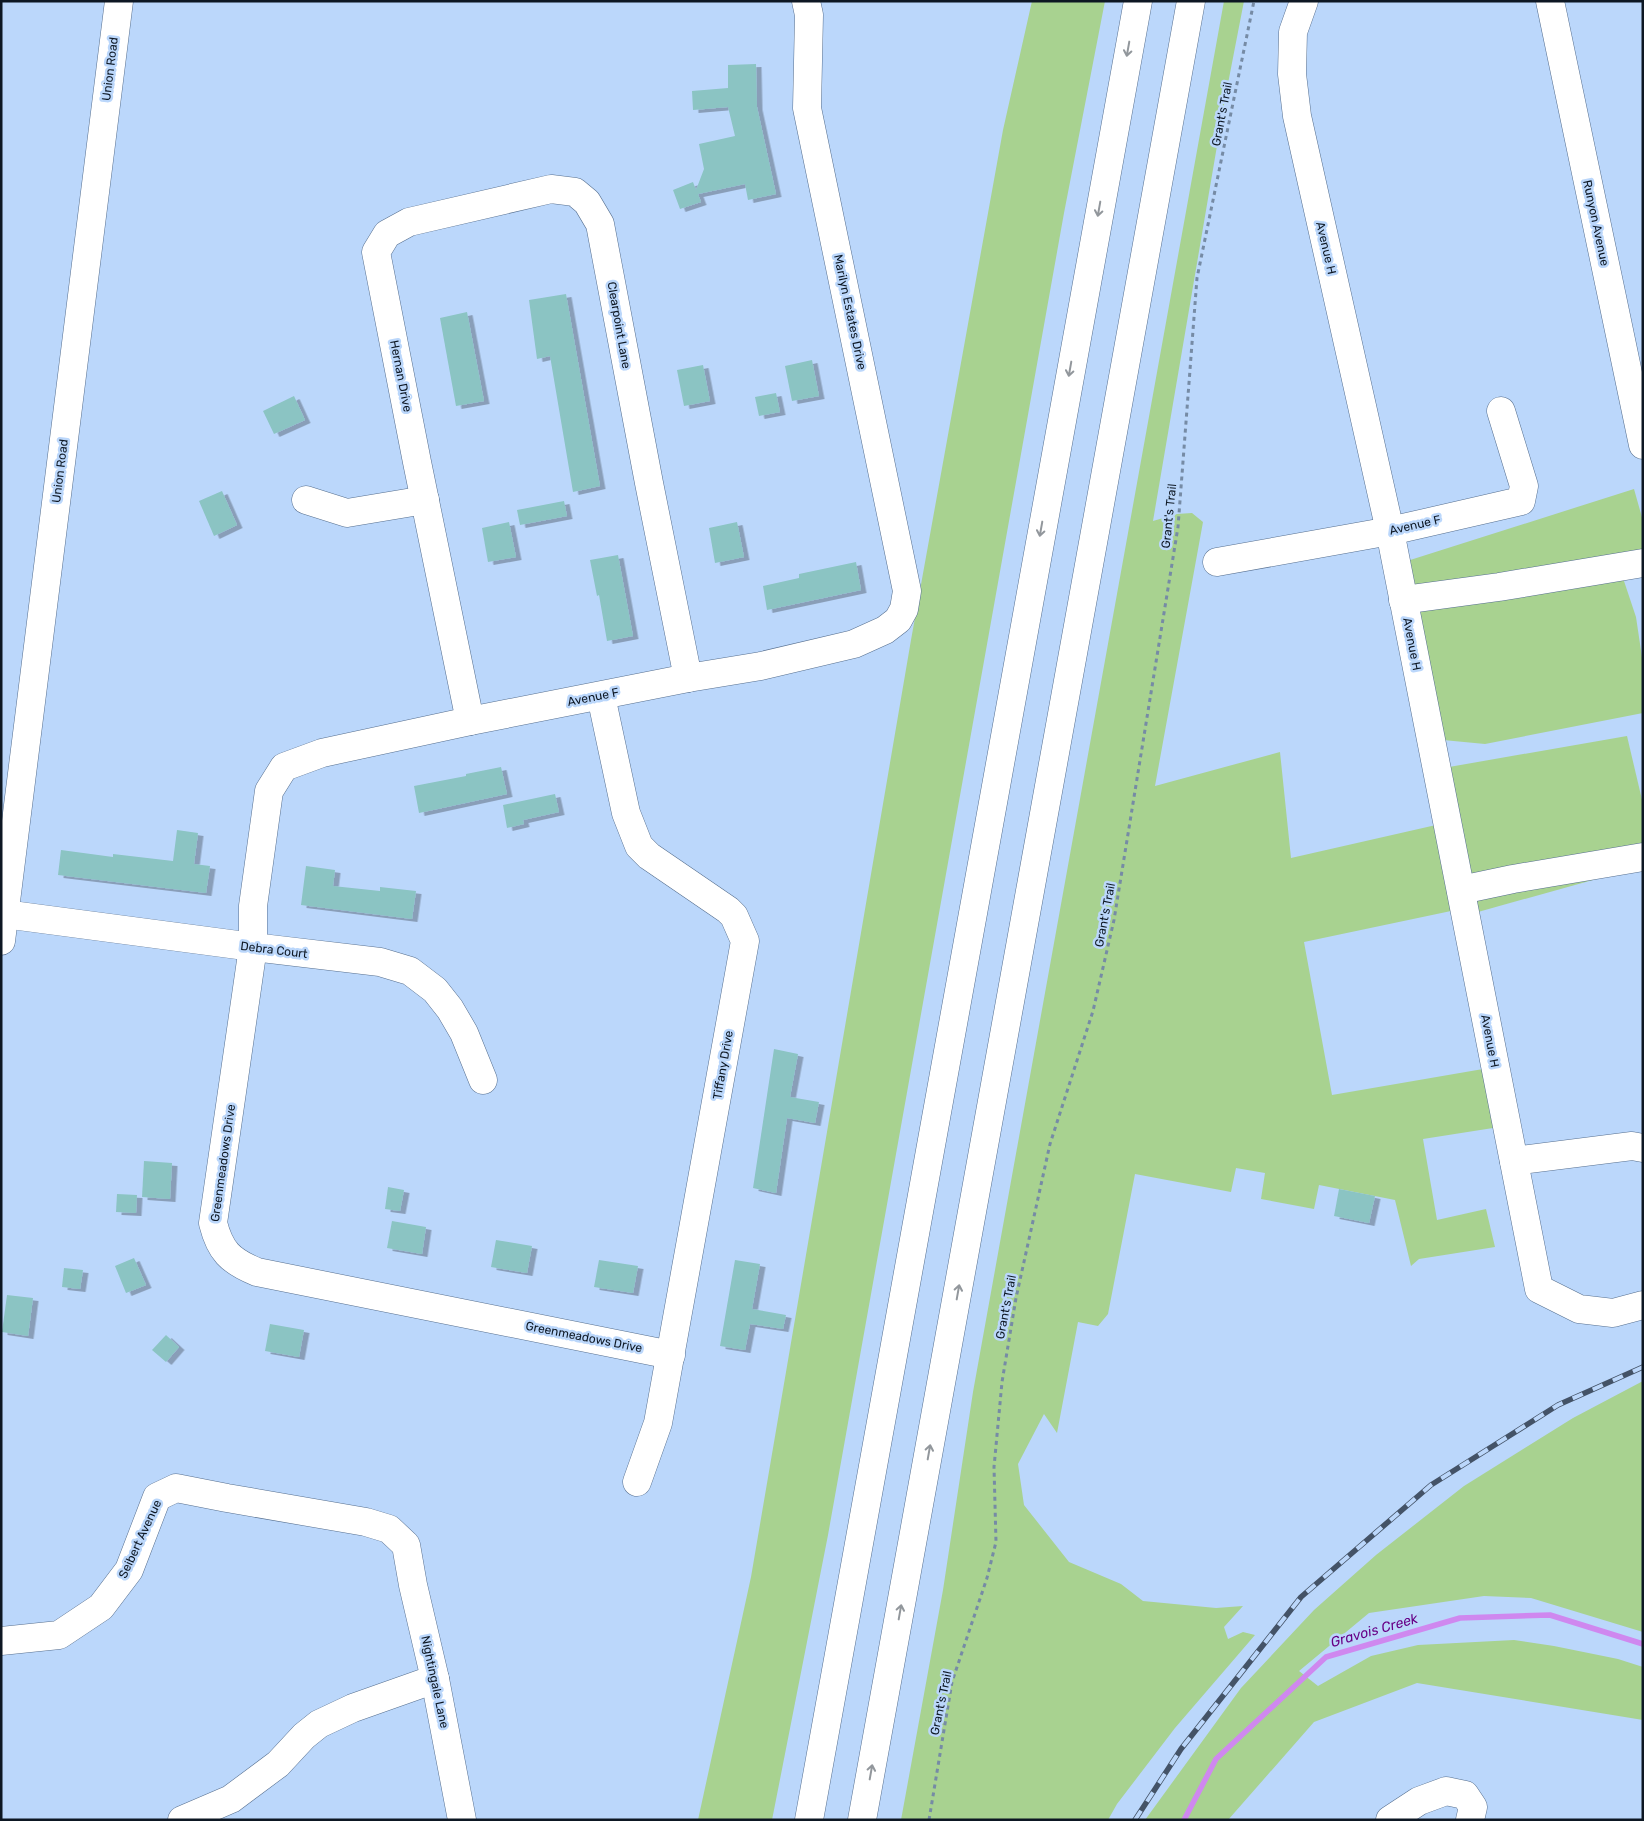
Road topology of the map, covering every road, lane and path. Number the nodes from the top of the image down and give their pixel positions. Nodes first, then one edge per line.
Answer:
1 (119, 1) edge
2 (806, 1) edge
3 (1138, 1) edge
4 (1191, 1) edge
5 (1254, 1) edge
6 (1304, 1) edge
7 (1550, 1) edge
8 (376, 252) joint
9 (1501, 411) dead end
10 (1643, 445) edge
11 (306, 500) dead end
12 (424, 500) junction
13 (1390, 532) junction
14 (1217, 562) dead end
15 (1643, 563) edge
16 (1404, 600) junction
17 (898, 620) joint
18 (688, 678) junction
19 (601, 696) junction
20 (470, 721) junction
21 (284, 767) joint
22 (1643, 857) edge
23 (1461, 890) junction
24 (4, 914) junction
25 (1, 941) edge
26 (253, 947) junction
27 (483, 1080) dead end
28 (1643, 1148) edge
29 (1514, 1161) junction
30 (1643, 1305) edge
31 (671, 1355) junction
32 (637, 1482) dead end
33 (406, 1545) joint
34 (1, 1641) edge
35 (435, 1679) junction
36 (1402, 1817) edge
37 (182, 1820) edge
38 (462, 1820) edge
39 (809, 1820) edge
40 (862, 1820) edge
41 (928, 1820) edge
42 (1470, 1820) edge

1 - 24 main road, Union Road
2 - 17 main road, Marilyn Estates Drive
3 -> 39 main road
40 -> 4 main road
5 - 41 path, Grant's Trail
6 - 13 main road, Avenue H
7 - 10 main road, Runyon Avenue
8 - 12 main road, Hernan Drive
8 - 18 main road, Clearpoint Lane
9 - 13 main road, Avenue F
11 - 12 main road
12 - 20 main road, Hernan Drive
13 - 14 main road, Avenue F
13 - 16 main road, Avenue H
15 - 16 main road
16 - 23 main road, Avenue H
17 - 18 main road, Avenue F
18 - 19 main road, Avenue F
19 - 20 main road, Avenue F
19 - 31 main road, Tiffany Drive
20 - 21 main road, Avenue F
21 - 26 main road, Greenmeadows Drive
22 - 23 main road
23 - 29 main road, Avenue H
24 - 25 main road, Union Road
24 - 26 main road, Debra Court
26 - 27 main road, Debra Court
26 - 31 main road, Greenmeadows Drive
28 - 29 main road
29 - 30 main road, Avenue H
31 - 32 main road, Tiffany Drive
33 - 34 main road, Seibert Avenue
33 - 35 main road, Nightingale Lane
35 - 37 main road
35 - 38 main road, Nightingale Lane
36 - 42 main road

